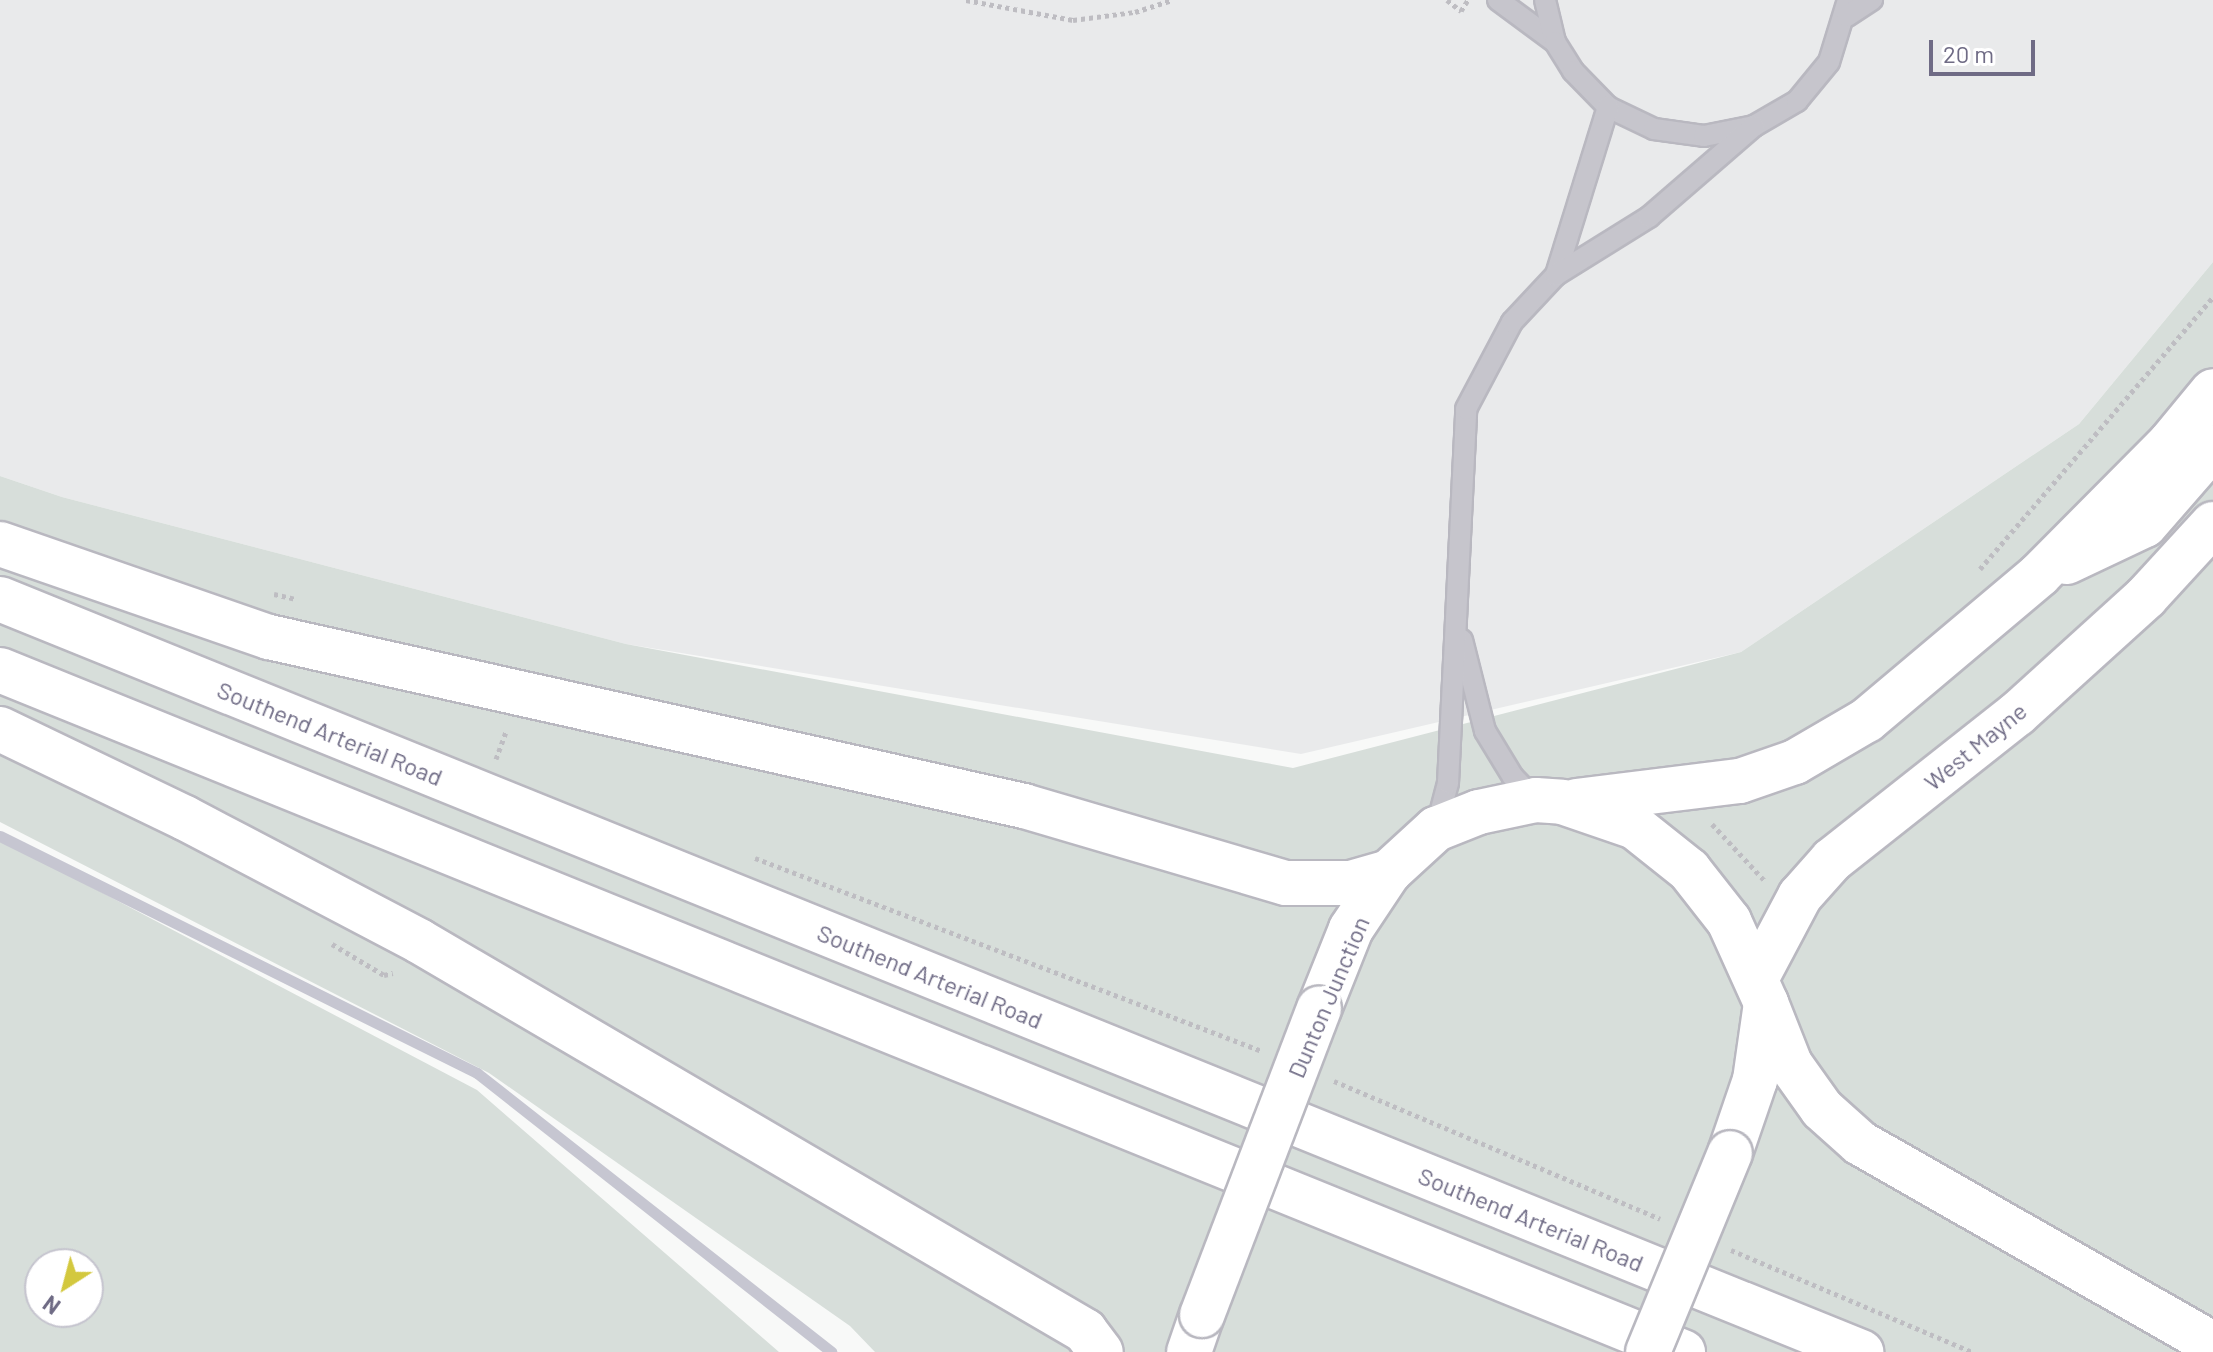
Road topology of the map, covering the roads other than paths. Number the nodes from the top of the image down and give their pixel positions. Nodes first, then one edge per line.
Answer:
1 (1498, 0) edge
2 (1545, 0) edge
3 (1872, 0) edge
4 (1848, 8) edge
5 (1555, 42) junction
6 (1608, 107) junction
7 (1754, 126) junction
8 (1556, 275) junction
9 (2213, 391) edge
10 (2213, 447) edge
11 (2213, 524) edge
12 (0, 544) edge
13 (2039, 575) junction
14 (0, 599) edge
15 (1457, 620) junction
16 (0, 670) edge
17 (0, 729) edge
18 (1549, 801) junction
19 (1436, 829) junction
20 (1389, 872) junction
21 (1761, 991) junction
22 (1196, 1334) edge
23 (2213, 1344) edge
24 (1101, 1352) edge
25 (1648, 1352) edge
26 (1683, 1352) edge
27 (1861, 1352) edge

1 - 5 lane
2 - 5 lane
3 - 4 lane
4 - 7 lane
5 - 6 lane
6 - 7 lane
6 - 8 lane
7 - 8 lane
8 - 15 lane
9 - 13 main road
10 - 13 main road
11 - 21 main road, West Mayne
12 - 20 main road
13 - 18 main road
14 - 27 main road, Southend Arterial Road
15 - 18 lane
15 - 19 lane
16 - 26 main road
17 - 24 main road
18 - 19 main road, Dunton Junction
18 - 21 main road
19 - 20 main road, Dunton Junction
20 - 22 main road, Dunton Junction, bridge
21 - 23 main road
21 - 25 main road, bridge

